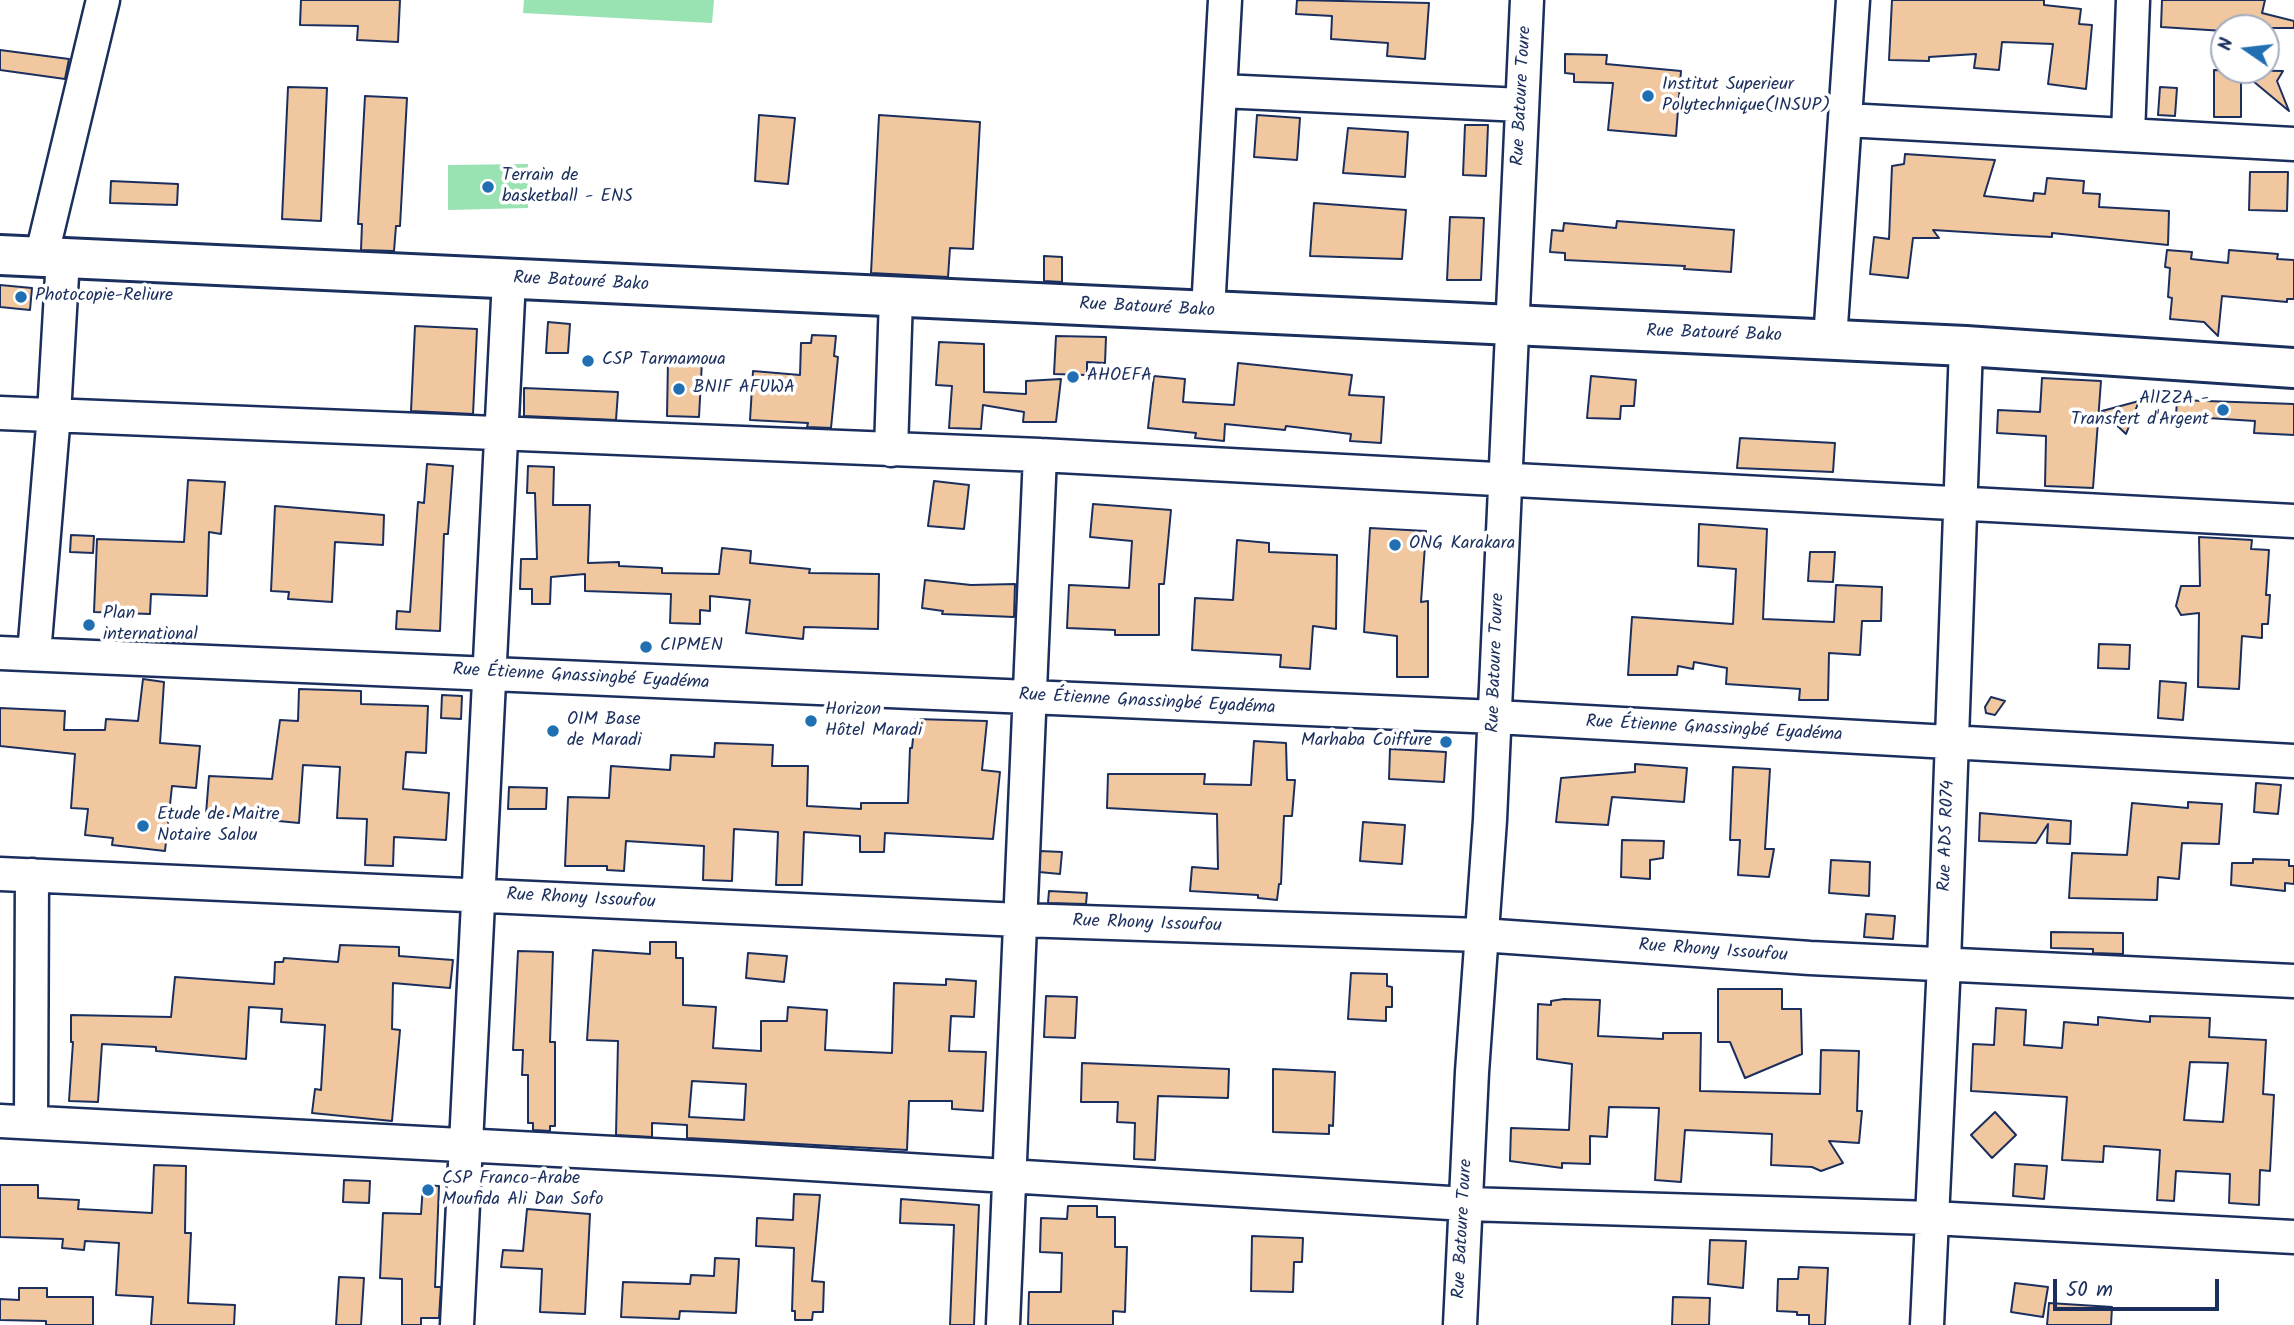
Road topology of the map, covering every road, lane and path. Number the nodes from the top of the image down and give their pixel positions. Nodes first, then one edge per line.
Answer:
1 (103, 0) edge
2 (1225, 0) edge
3 (1527, 0) edge
4 (1853, 0) edge
5 (2133, 0) edge
6 (1221, 91) junction
7 (1522, 105) junction
8 (1846, 120) junction
9 (2128, 135) junction
10 (2294, 144) edge
11 (0, 255) edge
12 (52, 258) junction
13 (509, 279) junction
14 (895, 297) junction
15 (1208, 311) junction
16 (1512, 325) junction
17 (1830, 340) junction
18 (1966, 346) junction
19 (2294, 368) edge
20 (0, 412) edge
21 (54, 414) junction
22 (500, 432) junction
23 (891, 450) junction
24 (1040, 455) junction
25 (1505, 481) junction
26 (1960, 505) junction
27 (2294, 521) edge
28 (0, 653) edge
29 (34, 654) junction
30 (491, 673) junction
31 (1030, 698) junction
32 (1496, 718) junction
33 (1952, 742) junction
34 (2294, 761) edge
35 (0, 874) edge
36 (32, 875) junction
37 (480, 895) junction
38 (1020, 920) junction
39 (1481, 935) junction
40 (1944, 963) junction
41 (2294, 981) edge
42 (0, 1121) edge
43 (31, 1122) junction
44 (464, 1147) junction
45 (1008, 1178) junction
46 (1466, 1204) junction
47 (1932, 1219) junction
48 (2294, 1237) edge
49 (457, 1325) edge
50 (1003, 1325) edge
51 (1460, 1325) edge
52 (1927, 1325) edge

1 - 12 street
2 - 6 street
3 - 7 street, Rue Batoure Toure
4 - 8 street
5 - 9 street
6 - 7 street
6 - 15 street
7 - 16 street, Rue Batoure Toure
8 - 9 street
8 - 17 street
9 - 10 street
11 - 12 main road, Rue Batouré Bako
12 - 13 main road, Rue Batouré Bako
12 - 21 street
13 - 14 main road, Rue Batouré Bako
13 - 22 street
14 - 15 main road, Rue Batouré Bako
14 - 23 street
15 - 16 main road, Rue Batouré Bako
16 - 17 main road, Rue Batouré Bako
16 - 25 street, Rue Batoure Toure
17 - 18 main road, Rue Batouré Bako
18 - 19 main road, Rue Batouré Bako
18 - 26 street, Rue ADS R074
20 - 21 street
21 - 22 street
21 - 29 street
22 - 23 street
22 - 30 street
23 - 24 street
24 - 25 street
24 - 31 street
25 - 26 street
25 - 32 street, Rue Batoure Toure
26 - 27 street
26 - 33 street, Rue ADS R074
28 - 29 street, Rue Étienne Gnassingbé Eyadéma
29 - 30 street, Rue Étienne Gnassingbé Eyadéma
30 - 31 street, Rue Étienne Gnassingbé Eyadéma
30 - 37 street
31 - 32 street, Rue Étienne Gnassingbé Eyadéma
31 - 38 street
32 - 33 street, Rue Étienne Gnassingbé Eyadéma
32 - 39 street, Rue Batoure Toure
33 - 34 street, Rue Étienne Gnassingbé Eyadéma
33 - 40 street, Rue ADS R074
35 - 36 street, Rue Rhony Issoufou
36 - 37 street, Rue Rhony Issoufou
36 - 43 street
37 - 38 street, Rue Rhony Issoufou
37 - 44 street
38 - 39 street, Rue Rhony Issoufou
38 - 45 street
39 - 40 street, Rue Rhony Issoufou
39 - 46 street, Rue Batoure Toure
40 - 41 street, Rue Rhony Issoufou
40 - 47 street, Rue ADS R074
42 - 43 street
43 - 44 street
44 - 45 street
44 - 49 street
45 - 46 street
45 - 50 street
46 - 47 street
46 - 51 street, Rue Batoure Toure
47 - 48 street
47 - 52 street, Rue ADS R074

